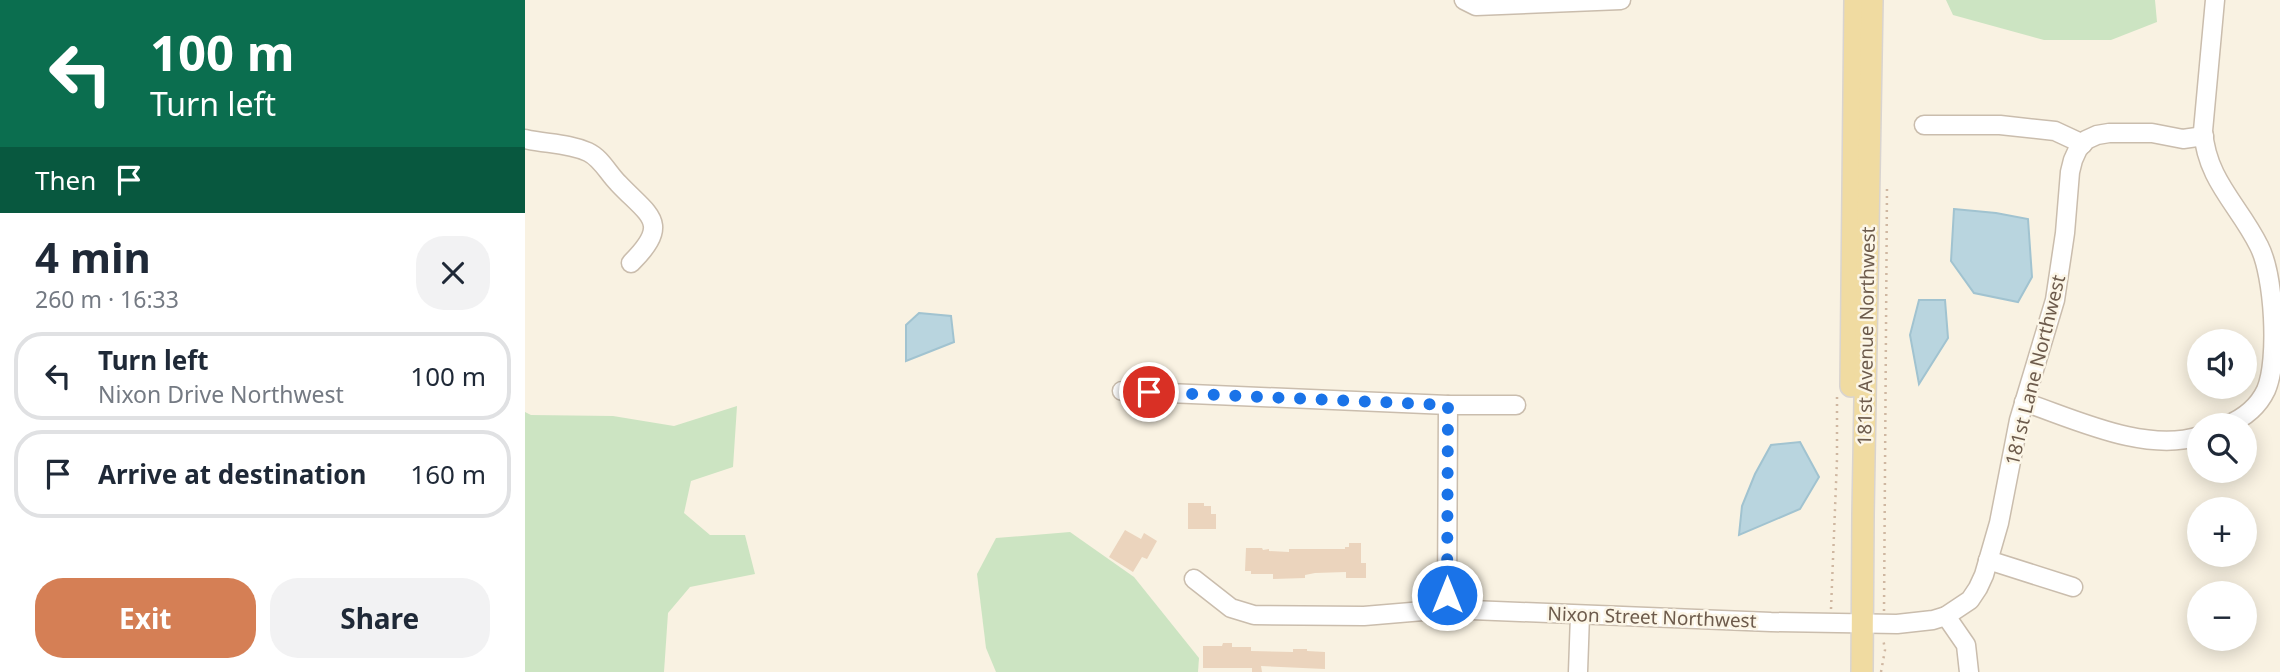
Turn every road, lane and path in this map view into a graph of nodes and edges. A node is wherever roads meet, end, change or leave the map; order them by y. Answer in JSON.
{"nodes":[{"id":1,"x":1464,"y":0,"type":"edge"},
{"id":2,"x":1621,"y":0,"type":"edge"},
{"id":3,"x":1854,"y":0,"type":"edge"},
{"id":4,"x":1873,"y":0,"type":"edge"},
{"id":5,"x":2215,"y":0,"type":"edge"},
{"id":6,"x":1924,"y":125,"type":"dead end"},
{"id":7,"x":2204,"y":136,"type":"junction"},
{"id":8,"x":525,"y":139,"type":"edge"},
{"id":9,"x":2083,"y":144,"type":"junction"},
{"id":10,"x":1887,"y":179,"type":"dead end"},
{"id":11,"x":631,"y":263,"type":"dead end"},
{"id":12,"x":1122,"y":391,"type":"dead end"},
{"id":13,"x":2024,"y":402,"type":"junction"},
{"id":14,"x":1448,"y":405,"type":"junction"},
{"id":15,"x":1516,"y":405,"type":"dead end"},
{"id":16,"x":2248,"y":413,"type":"edge"},
{"id":17,"x":2187,"y":438,"type":"edge"},
{"id":18,"x":1988,"y":561,"type":"junction"},
{"id":19,"x":1194,"y":579,"type":"dead end"},
{"id":20,"x":2073,"y":587,"type":"dead end"},
{"id":21,"x":1447,"y":609,"type":"junction"},
{"id":22,"x":1580,"y":615,"type":"junction"},
{"id":23,"x":1884,"y":615,"type":"dead end"},
{"id":24,"x":1946,"y":616,"type":"junction"},
{"id":25,"x":1863,"y":625,"type":"junction"},
{"id":26,"x":1578,"y":672,"type":"edge"},
{"id":27,"x":1849,"y":672,"type":"edge"},
{"id":28,"x":1862,"y":672,"type":"edge"},
{"id":29,"x":1881,"y":672,"type":"edge"},
{"id":30,"x":1969,"y":672,"type":"edge"}],
"edges":[{"from":1,"to":2,"type":"street"},
{"from":3,"to":25,"type":"main road","name":"181st Avenue Northwest"},
{"from":4,"to":25,"type":"main road","name":"181st Avenue Northwest"},
{"from":5,"to":7,"type":"street"},
{"from":6,"to":9,"type":"street"},
{"from":7,"to":9,"type":"street"},
{"from":7,"to":16,"type":"street"},
{"from":8,"to":11,"type":"street"},
{"from":9,"to":13,"type":"street","name":"181st Lane Northwest"},
{"from":10,"to":23,"type":"path"},
{"from":12,"to":14,"type":"street"},
{"from":13,"to":17,"type":"street"},
{"from":13,"to":18,"type":"street","name":"181st Lane Northwest"},
{"from":14,"to":15,"type":"street"},
{"from":14,"to":21,"type":"street"},
{"from":18,"to":20,"type":"street"},
{"from":18,"to":24,"type":"street","name":"181st Lane Northwest"},
{"from":19,"to":21,"type":"street","name":"Nixon Street Northwest"},
{"from":21,"to":22,"type":"street","name":"Nixon Street Northwest"},
{"from":22,"to":25,"type":"street","name":"Nixon Street Northwest"},
{"from":22,"to":26,"type":"street"},
{"from":24,"to":25,"type":"street","name":"181st Lane Northwest"},
{"from":24,"to":30,"type":"street"},
{"from":25,"to":27,"type":"main road","name":"181st Avenue Northwest"},
{"from":25,"to":28,"type":"main road","name":"181st Avenue Northwest"},
{"from":25,"to":29,"type":"path"}]}
